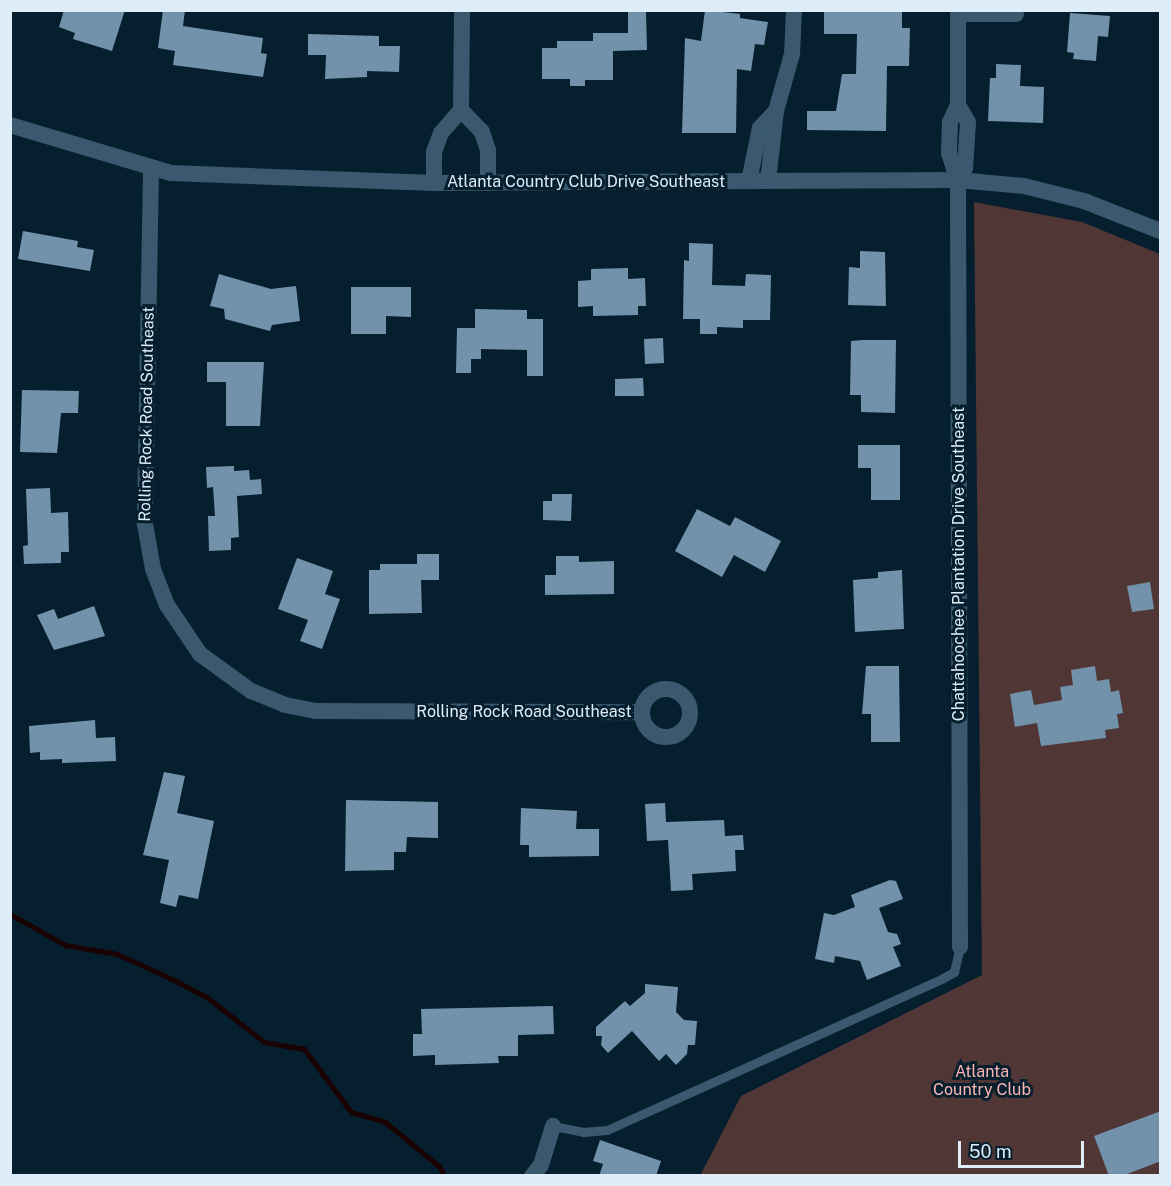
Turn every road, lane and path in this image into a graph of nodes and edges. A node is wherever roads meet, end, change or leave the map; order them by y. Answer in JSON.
{"nodes":[{"id":1,"x":462,"y":10,"type":"edge"},
{"id":2,"x":794,"y":10,"type":"edge"},
{"id":3,"x":958,"y":12,"type":"edge"},
{"id":4,"x":1016,"y":14,"type":"dead end"},
{"id":5,"x":460,"y":110,"type":"junction"},
{"id":6,"x":776,"y":111,"type":"junction"},
{"id":7,"x":10,"y":125,"type":"edge"},
{"id":8,"x":151,"y":170,"type":"junction"},
{"id":9,"x":958,"y":180,"type":"junction"},
{"id":10,"x":749,"y":182,"type":"junction"},
{"id":11,"x":768,"y":182,"type":"junction"},
{"id":12,"x":434,"y":183,"type":"junction"},
{"id":13,"x":488,"y":183,"type":"junction"},
{"id":14,"x":1161,"y":231,"type":"edge"},
{"id":15,"x":642,"y":712,"type":"dead end"},
{"id":16,"x":960,"y":947,"type":"joint"},
{"id":17,"x":553,"y":1126,"type":"joint"},
{"id":18,"x":532,"y":1176,"type":"edge"}],
"edges":[{"from":1,"to":5,"type":"street"},
{"from":2,"to":6,"type":"street"},
{"from":3,"to":4,"type":"street","name":"Chattahoochee Plantation Drive Southeast"},
{"from":3,"to":9,"type":"street","name":"Chattahoochee Plantation Drive Southeast"},
{"from":5,"to":12,"type":"street"},
{"from":5,"to":13,"type":"street"},
{"from":6,"to":10,"type":"street"},
{"from":6,"to":11,"type":"street"},
{"from":7,"to":8,"type":"street","name":"Atlanta Country Club Drive Southeast"},
{"from":8,"to":12,"type":"street","name":"Atlanta Country Club Drive Southeast"},
{"from":8,"to":15,"type":"street","name":"Rolling Rock Road Southeast"},
{"from":9,"to":11,"type":"street","name":"Atlanta Country Club Drive Southeast"},
{"from":9,"to":14,"type":"street","name":"Atlanta Country Club Drive Southeast"},
{"from":9,"to":16,"type":"street","name":"Chattahoochee Plantation Drive Southeast"},
{"from":10,"to":11,"type":"street","name":"Atlanta Country Club Drive Southeast"},
{"from":10,"to":13,"type":"street","name":"Atlanta Country Club Drive Southeast"},
{"from":12,"to":13,"type":"street","name":"Atlanta Country Club Drive Southeast"},
{"from":16,"to":17,"type":"lane"},
{"from":17,"to":18,"type":"street"}]}
